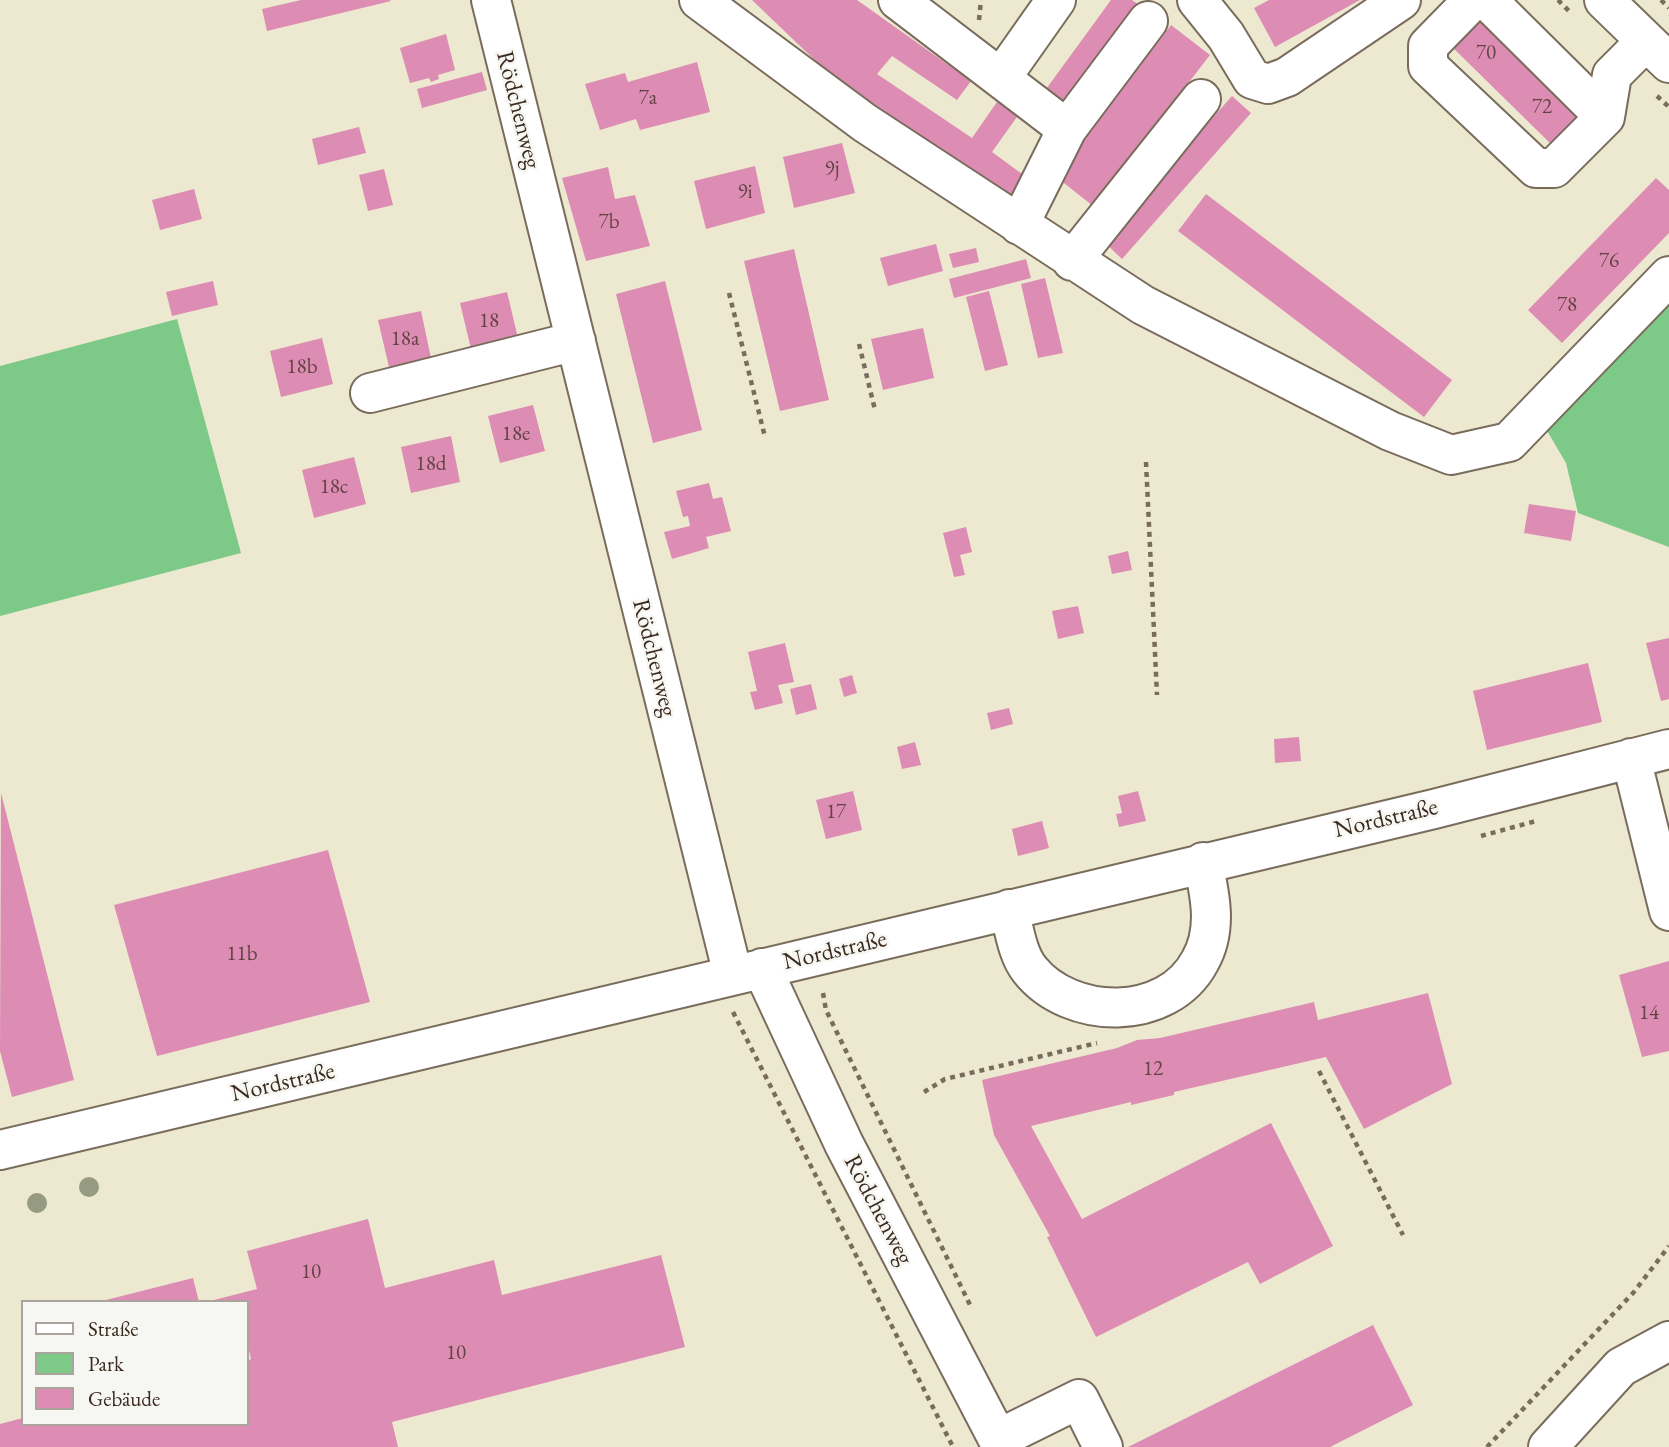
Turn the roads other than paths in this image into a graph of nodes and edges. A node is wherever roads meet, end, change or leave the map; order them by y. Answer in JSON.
{"nodes":[{"id":1,"x":491,"y":0,"type":"edge"},
{"id":2,"x":699,"y":0,"type":"edge"},
{"id":3,"x":898,"y":0,"type":"edge"},
{"id":4,"x":1056,"y":0,"type":"edge"},
{"id":5,"x":1197,"y":0,"type":"edge"},
{"id":6,"x":1401,"y":0,"type":"edge"},
{"id":7,"x":1473,"y":0,"type":"edge"},
{"id":8,"x":1488,"y":0,"type":"edge"},
{"id":9,"x":1604,"y":0,"type":"edge"},
{"id":10,"x":1148,"y":21,"type":"dead end"},
{"id":11,"x":1658,"y":52,"type":"edge"},
{"id":12,"x":1000,"y":78,"type":"junction"},
{"id":13,"x":1201,"y":99,"type":"dead end"},
{"id":14,"x":1605,"y":117,"type":"junction"},
{"id":15,"x":1067,"y":129,"type":"junction"},
{"id":16,"x":1019,"y":225,"type":"junction"},
{"id":17,"x":1072,"y":261,"type":"junction"},
{"id":18,"x":1669,"y":276,"type":"edge"},
{"id":19,"x":576,"y":341,"type":"junction"},
{"id":20,"x":370,"y":393,"type":"dead end"},
{"id":21,"x":1669,"y":749,"type":"edge"},
{"id":22,"x":1631,"y":758,"type":"junction"},
{"id":23,"x":1203,"y":862,"type":"junction"},
{"id":24,"x":1009,"y":909,"type":"junction"},
{"id":25,"x":1669,"y":911,"type":"edge"},
{"id":26,"x":747,"y":972,"type":"junction"},
{"id":27,"x":0,"y":1150,"type":"edge"},
{"id":28,"x":1669,"y":1341,"type":"edge"},
{"id":29,"x":1000,"y":1443,"type":"edge"},
{"id":30,"x":1103,"y":1447,"type":"edge"},
{"id":31,"x":1548,"y":1447,"type":"edge"}],
"edges":[{"from":1,"to":19,"type":"street","name":"Rödchenweg"},
{"from":2,"to":16,"type":"street"},
{"from":3,"to":12,"type":"street"},
{"from":4,"to":12,"type":"street"},
{"from":5,"to":6,"type":"street"},
{"from":7,"to":14,"type":"street"},
{"from":8,"to":14,"type":"street"},
{"from":9,"to":11,"type":"street"},
{"from":10,"to":15,"type":"street"},
{"from":11,"to":14,"type":"street"},
{"from":12,"to":15,"type":"street"},
{"from":13,"to":17,"type":"street"},
{"from":15,"to":16,"type":"street"},
{"from":16,"to":17,"type":"street"},
{"from":17,"to":18,"type":"street"},
{"from":19,"to":20,"type":"street"},
{"from":19,"to":26,"type":"street","name":"Rödchenweg"},
{"from":21,"to":22,"type":"street","name":"Nordstraße"},
{"from":22,"to":23,"type":"street","name":"Nordstraße"},
{"from":22,"to":25,"type":"street"},
{"from":23,"to":24,"type":"street","name":"Nordstraße"},
{"from":23,"to":24,"type":"street"},
{"from":24,"to":26,"type":"street","name":"Nordstraße"},
{"from":26,"to":27,"type":"street","name":"Nordstraße"},
{"from":26,"to":29,"type":"street","name":"Rödchenweg"},
{"from":28,"to":31,"type":"street"},
{"from":29,"to":30,"type":"street"}]}
